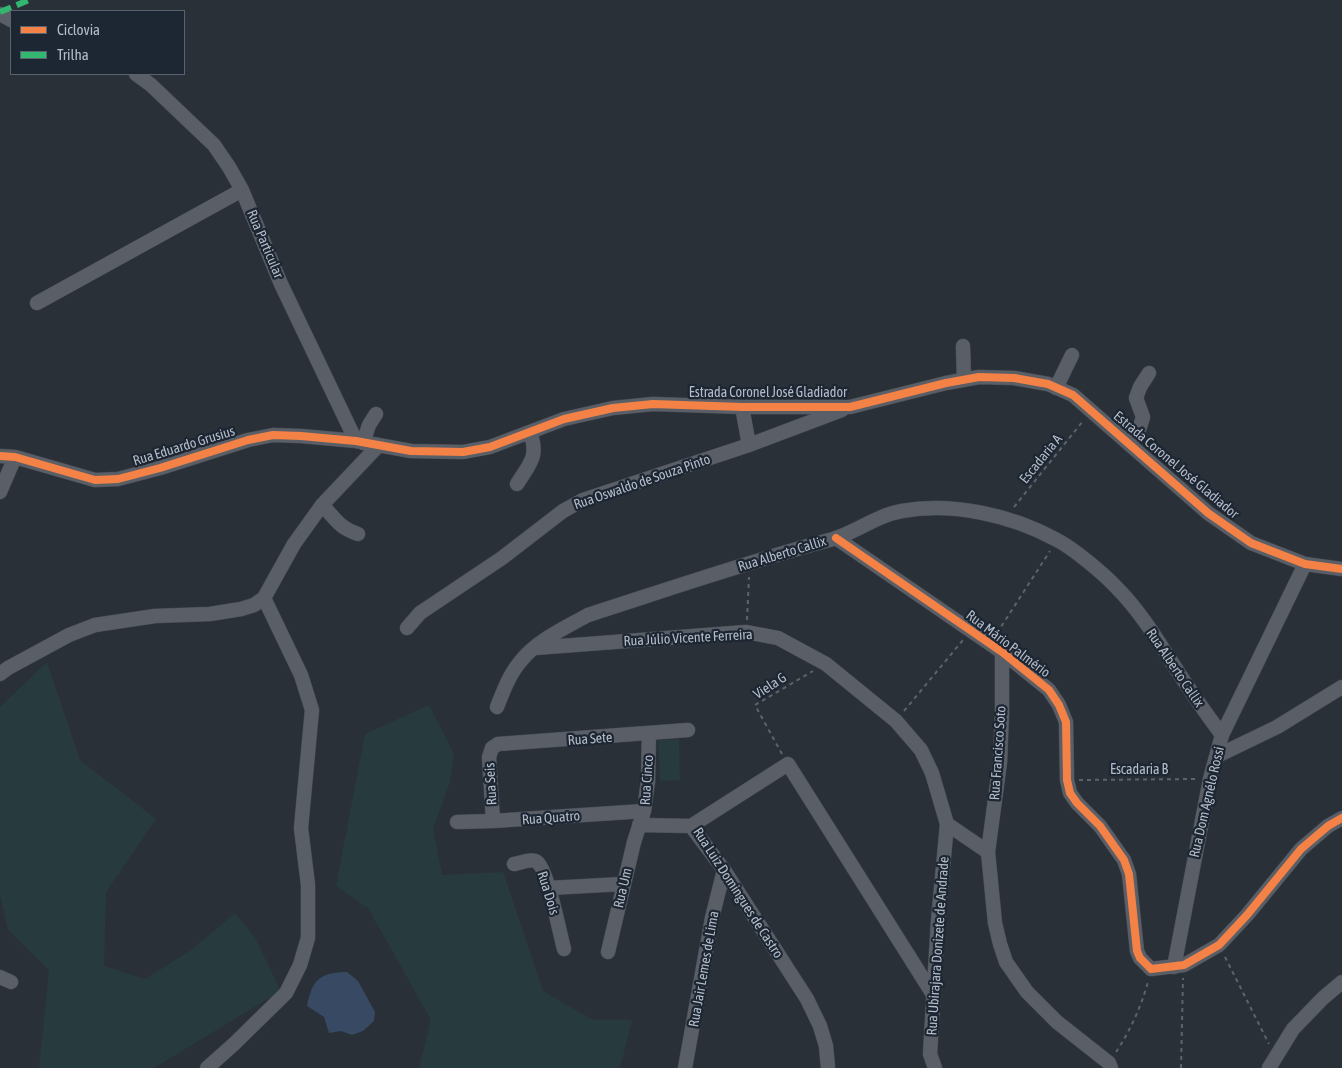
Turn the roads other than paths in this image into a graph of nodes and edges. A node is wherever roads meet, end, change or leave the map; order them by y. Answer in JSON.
{"nodes":[{"id":1,"x":137,"y":75,"type":"edge"},
{"id":2,"x":242,"y":190,"type":"junction"},
{"id":3,"x":37,"y":303,"type":"dead end"},
{"id":4,"x":963,"y":346,"type":"dead end"},
{"id":5,"x":1072,"y":355,"type":"dead end"},
{"id":6,"x":1149,"y":373,"type":"dead end"},
{"id":7,"x":964,"y":380,"type":"junction"},
{"id":8,"x":1056,"y":388,"type":"junction"},
{"id":9,"x":742,"y":407,"type":"junction"},
{"id":10,"x":850,"y":407,"type":"junction"},
{"id":11,"x":376,"y":414,"type":"dead end"},
{"id":12,"x":530,"y":432,"type":"junction"},
{"id":13,"x":359,"y":442,"type":"junction"},
{"id":14,"x":749,"y":445,"type":"junction"},
{"id":15,"x":1130,"y":445,"type":"junction"},
{"id":16,"x":378,"y":446,"type":"junction"},
{"id":17,"x":0,"y":456,"type":"edge"},
{"id":18,"x":15,"y":457,"type":"junction"},
{"id":19,"x":517,"y":484,"type":"dead end"},
{"id":20,"x":0,"y":492,"type":"edge"},
{"id":21,"x":322,"y":505,"type":"junction"},
{"id":22,"x":358,"y":534,"type":"dead end"},
{"id":23,"x":836,"y":538,"type":"junction"},
{"id":24,"x":1305,"y":564,"type":"junction"},
{"id":25,"x":1342,"y":569,"type":"edge"},
{"id":26,"x":264,"y":598,"type":"junction"},
{"id":27,"x":407,"y":628,"type":"dead end"},
{"id":28,"x":534,"y":648,"type":"junction"},
{"id":29,"x":1002,"y":652,"type":"junction"},
{"id":30,"x":0,"y":674,"type":"edge"},
{"id":31,"x":1342,"y":687,"type":"edge"},
{"id":32,"x":497,"y":707,"type":"dead end"},
{"id":33,"x":688,"y":730,"type":"dead end"},
{"id":34,"x":649,"y":734,"type":"junction"},
{"id":35,"x":1222,"y":735,"type":"junction"},
{"id":36,"x":492,"y":748,"type":"joint"},
{"id":37,"x":1217,"y":756,"type":"junction"},
{"id":38,"x":644,"y":811,"type":"junction"},
{"id":39,"x":1342,"y":818,"type":"edge"},
{"id":40,"x":493,"y":821,"type":"junction"},
{"id":41,"x":456,"y":822,"type":"dead end"},
{"id":42,"x":947,"y":824,"type":"junction"},
{"id":43,"x":639,"y":825,"type":"junction"},
{"id":44,"x":691,"y":826,"type":"junction"},
{"id":45,"x":988,"y":852,"type":"junction"},
{"id":46,"x":514,"y":864,"type":"dead end"},
{"id":47,"x":724,"y":870,"type":"junction"},
{"id":48,"x":623,"y":884,"type":"junction"},
{"id":49,"x":549,"y":888,"type":"junction"},
{"id":50,"x":564,"y":949,"type":"dead end"},
{"id":51,"x":608,"y":952,"type":"dead end"},
{"id":52,"x":1179,"y":966,"type":"junction"},
{"id":53,"x":1342,"y":982,"type":"edge"},
{"id":54,"x":934,"y":996,"type":"junction"},
{"id":55,"x":1272,"y":1063,"type":"edge"},
{"id":56,"x":1110,"y":1065,"type":"edge"},
{"id":57,"x":207,"y":1068,"type":"edge"},
{"id":58,"x":685,"y":1068,"type":"edge"},
{"id":59,"x":828,"y":1068,"type":"edge"},
{"id":60,"x":936,"y":1068,"type":"edge"}],
"edges":[{"from":1,"to":2,"type":"street","name":"Rua Particular"},
{"from":2,"to":3,"type":"street"},
{"from":2,"to":13,"type":"street","name":"Rua Particular"},
{"from":4,"to":7,"type":"street"},
{"from":5,"to":8,"type":"street"},
{"from":6,"to":15,"type":"street"},
{"from":7,"to":8,"type":"street","name":"Estrada Coronel José Gladiador"},
{"from":7,"to":10,"type":"street","name":"Estrada Coronel José Gladiador"},
{"from":8,"to":15,"type":"street","name":"Estrada Coronel José Gladiador"},
{"from":9,"to":10,"type":"street","name":"Estrada Coronel José Gladiador"},
{"from":9,"to":12,"type":"street","name":"Estrada Coronel José Gladiador"},
{"from":9,"to":14,"type":"street"},
{"from":10,"to":14,"type":"street","name":"Rua Oswaldo de Souza Pinto"},
{"from":11,"to":13,"type":"street"},
{"from":12,"to":16,"type":"street","name":"Estrada Coronel José Gladiador"},
{"from":12,"to":19,"type":"street"},
{"from":13,"to":16,"type":"street","name":"Rua Eduardo Grusius"},
{"from":13,"to":18,"type":"street","name":"Rua Eduardo Grusius"},
{"from":14,"to":27,"type":"street","name":"Rua Oswaldo de Souza Pinto"},
{"from":15,"to":24,"type":"street","name":"Estrada Coronel José Gladiador"},
{"from":16,"to":21,"type":"street"},
{"from":17,"to":18,"type":"street","name":"Rua Eduardo Grusius"},
{"from":18,"to":20,"type":"street"},
{"from":21,"to":22,"type":"street"},
{"from":21,"to":26,"type":"street"},
{"from":23,"to":28,"type":"street","name":"Rua Alberto Callix"},
{"from":23,"to":29,"type":"street","name":"Rua Mário Palmério"},
{"from":23,"to":35,"type":"street","name":"Rua Alberto Callix"},
{"from":24,"to":25,"type":"street","name":"Estrada Coronel José Gladiador"},
{"from":24,"to":35,"type":"street","name":"Rua Dom Agnélo Rossi"},
{"from":26,"to":30,"type":"street"},
{"from":26,"to":57,"type":"street"},
{"from":28,"to":32,"type":"street","name":"Rua Alberto Callix"},
{"from":28,"to":42,"type":"street","name":"Rua Júlio Vicente Ferreira"},
{"from":29,"to":45,"type":"street","name":"Rua Francisco Soto"},
{"from":29,"to":52,"type":"street","name":"Rua Mário Palmério"},
{"from":31,"to":37,"type":"street"},
{"from":33,"to":34,"type":"street","name":"Rua Sete"},
{"from":34,"to":36,"type":"street","name":"Rua Sete"},
{"from":34,"to":38,"type":"street","name":"Rua Cinco"},
{"from":35,"to":37,"type":"street","name":"Rua Dom Agnélo Rossi"},
{"from":36,"to":40,"type":"street","name":"Rua Seis"},
{"from":37,"to":52,"type":"street","name":"Rua Dom Agnélo Rossi"},
{"from":38,"to":40,"type":"street","name":"Rua Quatro"},
{"from":38,"to":43,"type":"street","name":"Rua Cinco"},
{"from":39,"to":52,"type":"street"},
{"from":40,"to":41,"type":"street","name":"Rua Quatro"},
{"from":42,"to":45,"type":"street"},
{"from":42,"to":54,"type":"street","name":"Rua Ubirajara Donizete de Andrade"},
{"from":43,"to":44,"type":"street"},
{"from":43,"to":48,"type":"street","name":"Rua Um"},
{"from":44,"to":47,"type":"street","name":"Rua Luiz Domingues de Castro"},
{"from":44,"to":54,"type":"street","name":"Rua Luiz Domingues de Castro"},
{"from":45,"to":56,"type":"street"},
{"from":46,"to":49,"type":"street","name":"Rua Dois"},
{"from":47,"to":58,"type":"street","name":"Rua Jair Lemes de Lima"},
{"from":47,"to":59,"type":"street","name":"Rua Luiz Domingues de Castro"},
{"from":48,"to":49,"type":"street"},
{"from":48,"to":51,"type":"street","name":"Rua Um"},
{"from":49,"to":50,"type":"street","name":"Rua Dois"},
{"from":53,"to":55,"type":"street"},
{"from":54,"to":60,"type":"street","name":"Rua Ubirajara Donizete de Andrade"}]}
